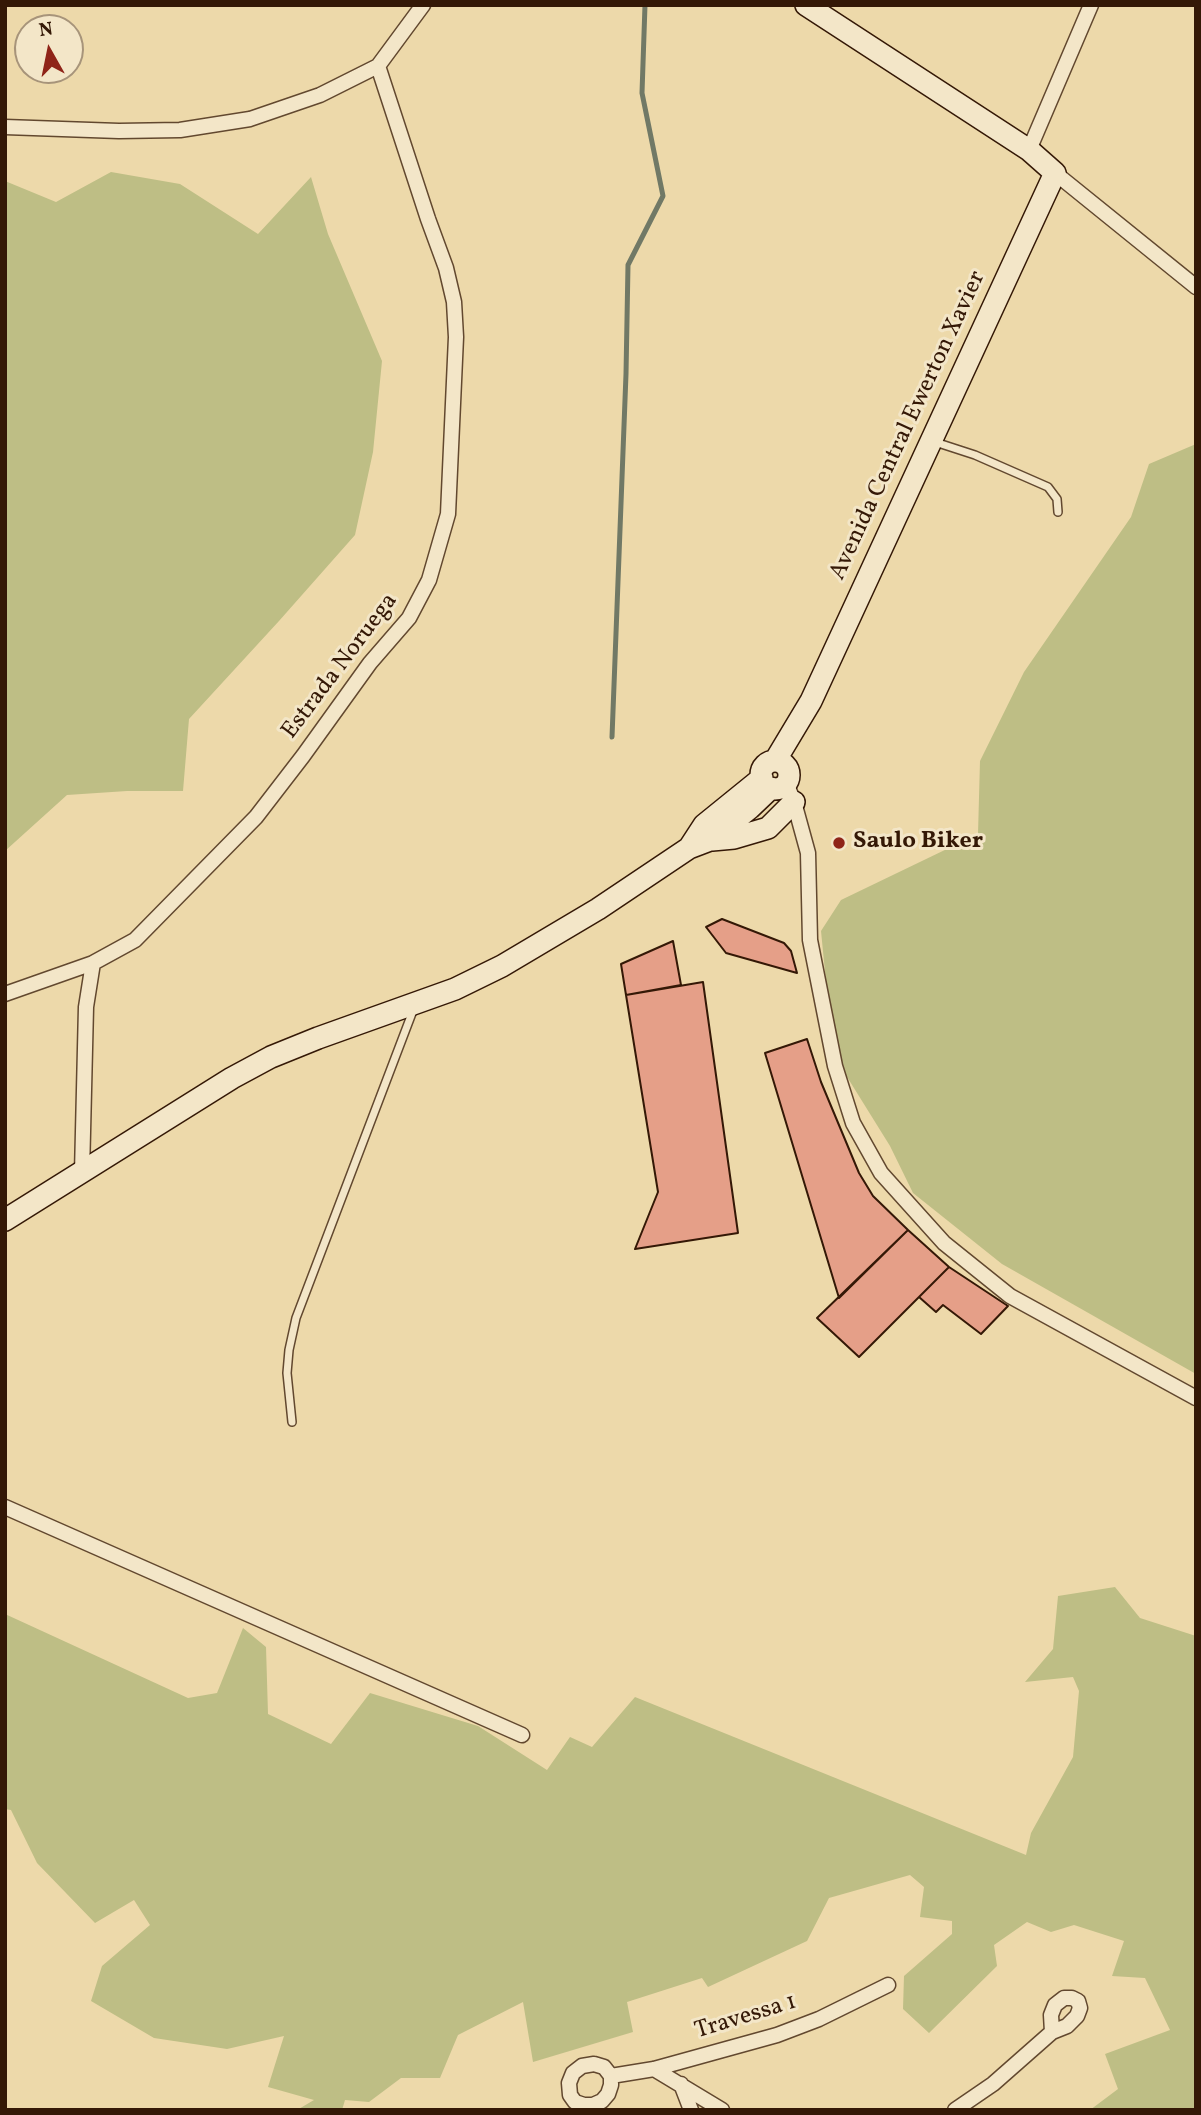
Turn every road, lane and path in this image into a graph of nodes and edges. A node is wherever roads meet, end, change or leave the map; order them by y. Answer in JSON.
{"nodes":[{"id":1,"x":423,"y":5,"type":"edge"},
{"id":2,"x":806,"y":5,"type":"edge"},
{"id":3,"x":1091,"y":5,"type":"edge"},
{"id":4,"x":378,"y":66,"type":"junction"},
{"id":5,"x":5,"y":128,"type":"edge"},
{"id":6,"x":1029,"y":150,"type":"junction"},
{"id":7,"x":1055,"y":173,"type":"junction"},
{"id":8,"x":1196,"y":287,"type":"edge"},
{"id":9,"x":931,"y":441,"type":"junction"},
{"id":10,"x":1058,"y":512,"type":"dead end"},
{"id":11,"x":779,"y":781,"type":"junction"},
{"id":12,"x":689,"y":848,"type":"junction"},
{"id":13,"x":93,"y":963,"type":"junction"},
{"id":14,"x":5,"y":993,"type":"edge"},
{"id":15,"x":415,"y":1004,"type":"junction"},
{"id":16,"x":82,"y":1173,"type":"junction"},
{"id":17,"x":5,"y":1220,"type":"edge"},
{"id":18,"x":1196,"y":1398,"type":"edge"},
{"id":19,"x":292,"y":1422,"type":"dead end"},
{"id":20,"x":5,"y":1507,"type":"edge"},
{"id":21,"x":522,"y":1735,"type":"dead end"},
{"id":22,"x":888,"y":1986,"type":"dead end"},
{"id":23,"x":1052,"y":2032,"type":"dead end"},
{"id":24,"x":654,"y":2069,"type":"junction"},
{"id":25,"x":611,"y":2076,"type":"dead end"},
{"id":26,"x":681,"y":2084,"type":"junction"},
{"id":27,"x":691,"y":2110,"type":"edge"},
{"id":28,"x":722,"y":2110,"type":"edge"},
{"id":29,"x":955,"y":2110,"type":"edge"}],
"edges":[{"from":1,"to":4,"type":"street"},
{"from":2,"to":6,"type":"main road"},
{"from":3,"to":6,"type":"street"},
{"from":4,"to":5,"type":"street"},
{"from":4,"to":13,"type":"street","name":"Estrada Noruega"},
{"from":6,"to":7,"type":"main road"},
{"from":7,"to":8,"type":"street"},
{"from":7,"to":9,"type":"main road","name":"Avenida Central Ewerton Xavier"},
{"from":9,"to":10,"type":"lane"},
{"from":9,"to":11,"type":"main road","name":"Avenida Central Ewerton Xavier"},
{"from":11,"to":12,"type":"main road"},
{"from":11,"to":12,"type":"main road"},
{"from":11,"to":18,"type":"street"},
{"from":12,"to":15,"type":"main road"},
{"from":13,"to":14,"type":"street","name":"Estrada Noruega"},
{"from":13,"to":16,"type":"street"},
{"from":15,"to":16,"type":"main road"},
{"from":15,"to":19,"type":"lane"},
{"from":16,"to":17,"type":"main road"},
{"from":20,"to":21,"type":"street"},
{"from":22,"to":24,"type":"street","name":"Travessa 1"},
{"from":23,"to":29,"type":"street"},
{"from":24,"to":25,"type":"street","name":"Travessa 1"},
{"from":24,"to":26,"type":"street"},
{"from":26,"to":27,"type":"street"},
{"from":26,"to":28,"type":"street"}]}
